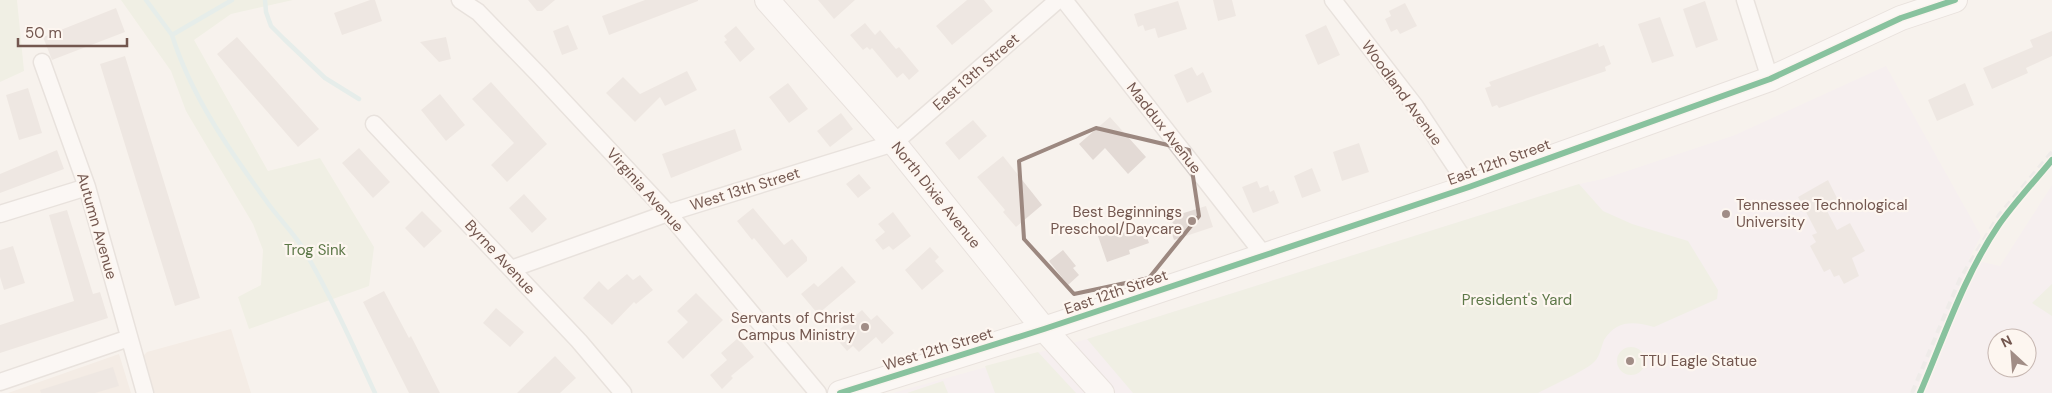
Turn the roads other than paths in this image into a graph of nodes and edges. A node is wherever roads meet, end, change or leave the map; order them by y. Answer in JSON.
{"nodes":[{"id":1,"x":460,"y":0,"type":"edge"},
{"id":2,"x":767,"y":0,"type":"edge"},
{"id":3,"x":1058,"y":0,"type":"edge"},
{"id":4,"x":1064,"y":0,"type":"edge"},
{"id":5,"x":1333,"y":0,"type":"edge"},
{"id":6,"x":1745,"y":0,"type":"edge"},
{"id":7,"x":1955,"y":0,"type":"edge"},
{"id":8,"x":42,"y":62,"type":"dead end"},
{"id":9,"x":1770,"y":79,"type":"junction"},
{"id":10,"x":374,"y":124,"type":"dead end"},
{"id":11,"x":894,"y":143,"type":"junction"},
{"id":12,"x":87,"y":187,"type":"junction"},
{"id":13,"x":1469,"y":187,"type":"junction"},
{"id":14,"x":668,"y":213,"type":"junction"},
{"id":15,"x":0,"y":214,"type":"edge"},
{"id":16,"x":1264,"y":255,"type":"junction"},
{"id":17,"x":511,"y":269,"type":"junction"},
{"id":18,"x":1044,"y":329,"type":"junction"},
{"id":19,"x":129,"y":338,"type":"junction"},
{"id":20,"x":0,"y":382,"type":"edge"},
{"id":21,"x":145,"y":393,"type":"edge"},
{"id":22,"x":623,"y":393,"type":"edge"},
{"id":23,"x":818,"y":393,"type":"edge"},
{"id":24,"x":840,"y":393,"type":"edge"},
{"id":25,"x":1102,"y":393,"type":"edge"}],
"edges":[{"from":1,"to":14,"type":"street","name":"Virginia Avenue"},
{"from":2,"to":11,"type":"street","name":"North Dixie Avenue"},
{"from":3,"to":11,"type":"street","name":"East 13th Street"},
{"from":4,"to":16,"type":"street","name":"Maddux Avenue"},
{"from":5,"to":13,"type":"street","name":"Woodland Avenue"},
{"from":6,"to":9,"type":"street"},
{"from":7,"to":9,"type":"street","name":"East 12th Street"},
{"from":8,"to":12,"type":"street","name":"Autumn Avenue"},
{"from":9,"to":13,"type":"street","name":"East 12th Street"},
{"from":10,"to":17,"type":"street","name":"Byrne Avenue"},
{"from":11,"to":14,"type":"street","name":"West 13th Street"},
{"from":11,"to":18,"type":"street","name":"North Dixie Avenue"},
{"from":12,"to":15,"type":"street"},
{"from":12,"to":19,"type":"street","name":"Autumn Avenue"},
{"from":13,"to":16,"type":"street","name":"East 12th Street"},
{"from":14,"to":17,"type":"street","name":"West 13th Street"},
{"from":14,"to":23,"type":"street","name":"Virginia Avenue"},
{"from":16,"to":18,"type":"street","name":"East 12th Street"},
{"from":17,"to":22,"type":"street","name":"Byrne Avenue"},
{"from":18,"to":24,"type":"street","name":"West 12th Street"},
{"from":18,"to":25,"type":"street","name":"North Dixie Avenue"},
{"from":19,"to":20,"type":"street"},
{"from":19,"to":21,"type":"street","name":"Autumn Avenue"}]}
